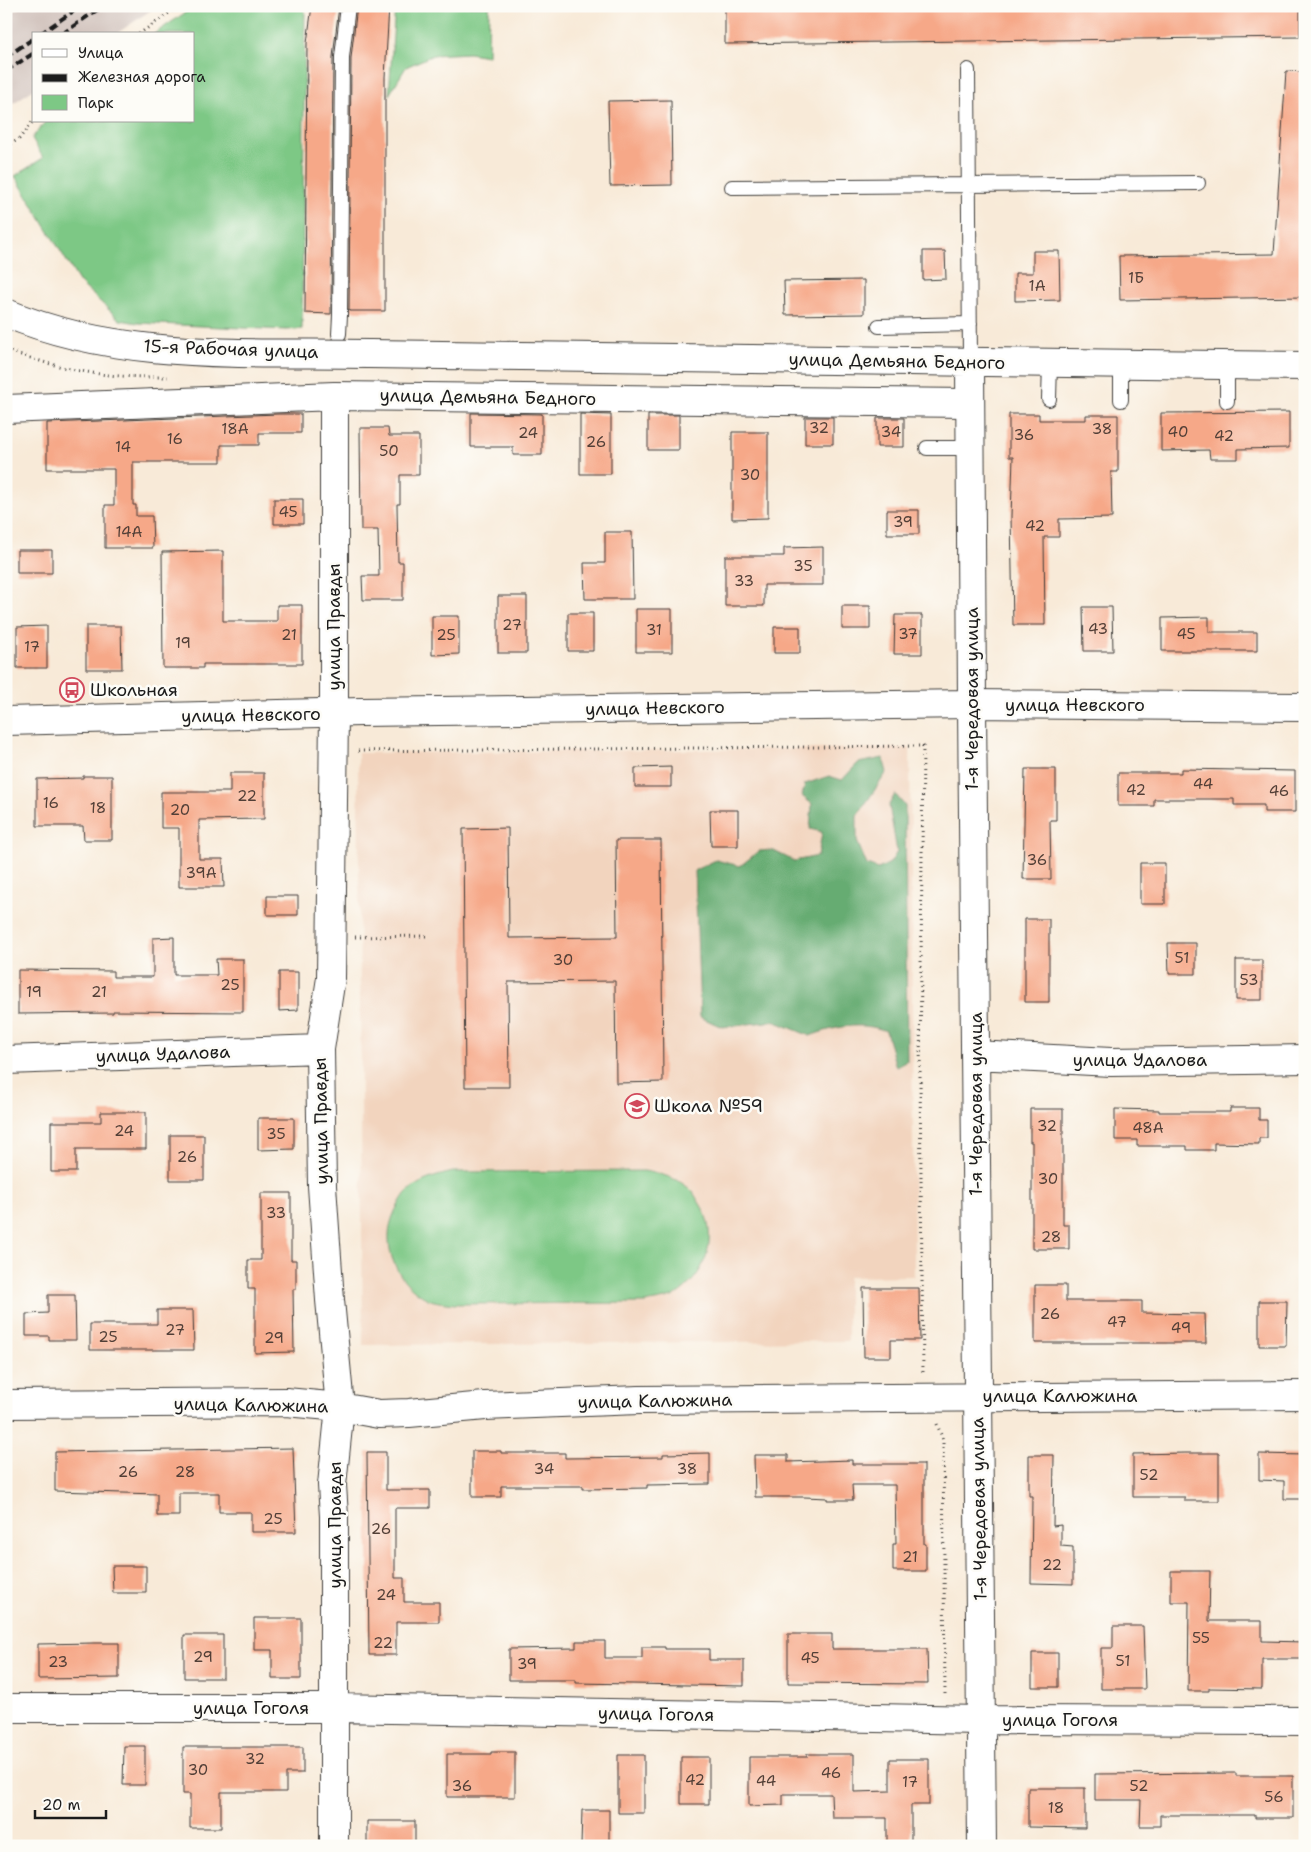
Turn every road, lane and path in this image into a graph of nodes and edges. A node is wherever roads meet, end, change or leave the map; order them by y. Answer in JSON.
{"nodes":[{"id":1,"x":179,"y":6,"type":"edge"},
{"id":2,"x":348,"y":6,"type":"edge"},
{"id":3,"x":142,"y":32,"type":"edge"},
{"id":4,"x":968,"y":70,"type":"dead end"},
{"id":5,"x":32,"y":122,"type":"edge"},
{"id":6,"x":6,"y":147,"type":"edge"},
{"id":7,"x":1198,"y":184,"type":"dead end"},
{"id":8,"x":968,"y":185,"type":"junction"},
{"id":9,"x":732,"y":187,"type":"dead end"},
{"id":10,"x":6,"y":313,"type":"edge"},
{"id":11,"x":970,"y":324,"type":"junction"},
{"id":12,"x":879,"y":326,"type":"dead end"},
{"id":13,"x":339,"y":334,"type":"dead end"},
{"id":14,"x":369,"y":354,"type":"joint"},
{"id":15,"x":970,"y":362,"type":"junction"},
{"id":16,"x":1050,"y":363,"type":"junction"},
{"id":17,"x":1121,"y":364,"type":"junction"},
{"id":18,"x":1227,"y":365,"type":"junction"},
{"id":19,"x":1305,"y":366,"type":"edge"},
{"id":20,"x":335,"y":389,"type":"junction"},
{"id":21,"x":1050,"y":399,"type":"dead end"},
{"id":22,"x":1121,"y":400,"type":"dead end"},
{"id":23,"x":1227,"y":401,"type":"dead end"},
{"id":24,"x":970,"y":402,"type":"junction"},
{"id":25,"x":6,"y":409,"type":"edge"},
{"id":26,"x":927,"y":448,"type":"dead end"},
{"id":27,"x":970,"y":448,"type":"junction"},
{"id":28,"x":972,"y":704,"type":"junction"},
{"id":29,"x":1305,"y":706,"type":"edge"},
{"id":30,"x":334,"y":712,"type":"junction"},
{"id":31,"x":6,"y":721,"type":"edge"},
{"id":32,"x":352,"y":751,"type":"dead end"},
{"id":33,"x":427,"y":936,"type":"dead end"},
{"id":34,"x":352,"y":937,"type":"dead end"},
{"id":35,"x":320,"y":1049,"type":"junction"},
{"id":36,"x":975,"y":1055,"type":"junction"},
{"id":37,"x":1305,"y":1059,"type":"edge"},
{"id":38,"x":6,"y":1060,"type":"edge"},
{"id":39,"x":1305,"y":1395,"type":"edge"},
{"id":40,"x":978,"y":1396,"type":"junction"},
{"id":41,"x":926,"y":1397,"type":"junction"},
{"id":42,"x":6,"y":1404,"type":"edge"},
{"id":43,"x":340,"y":1407,"type":"junction"},
{"id":44,"x":6,"y":1708,"type":"edge"},
{"id":45,"x":335,"y":1708,"type":"junction"},
{"id":46,"x":946,"y":1719,"type":"junction"},
{"id":47,"x":981,"y":1720,"type":"junction"},
{"id":48,"x":1305,"y":1721,"type":"edge"},
{"id":49,"x":334,"y":1846,"type":"edge"},
{"id":50,"x":982,"y":1846,"type":"edge"}],
"edges":[{"from":1,"to":3,"type":"path"},
{"from":2,"to":13,"type":"lane"},
{"from":4,"to":8,"type":"lane"},
{"from":5,"to":6,"type":"path"},
{"from":7,"to":8,"type":"lane"},
{"from":8,"to":9,"type":"lane"},
{"from":8,"to":11,"type":"lane"},
{"from":10,"to":14,"type":"street","name":"15-я Рабочая улица","bridge":true},
{"from":11,"to":12,"type":"lane"},
{"from":11,"to":15,"type":"lane"},
{"from":14,"to":15,"type":"street","name":"улица Демьяна Бедного"},
{"from":15,"to":16,"type":"street","name":"улица Демьяна Бедного"},
{"from":15,"to":24,"type":"street","name":"1-я Чередовая улица"},
{"from":16,"to":17,"type":"street","name":"улица Демьяна Бедного"},
{"from":16,"to":21,"type":"lane"},
{"from":17,"to":18,"type":"street","name":"улица Демьяна Бедного"},
{"from":17,"to":22,"type":"lane"},
{"from":18,"to":19,"type":"street","name":"улица Демьяна Бедного"},
{"from":18,"to":23,"type":"lane"},
{"from":20,"to":24,"type":"street","name":"улица Демьяна Бедного"},
{"from":20,"to":25,"type":"street","name":"улица Демьяна Бедного"},
{"from":20,"to":30,"type":"street","name":"улица Правды"},
{"from":24,"to":27,"type":"street","name":"1-я Чередовая улица"},
{"from":26,"to":27,"type":"lane"},
{"from":27,"to":28,"type":"street","name":"1-я Чередовая улица"},
{"from":28,"to":29,"type":"street","name":"улица Невского"},
{"from":28,"to":30,"type":"street","name":"улица Невского"},
{"from":28,"to":36,"type":"street","name":"1-я Чередовая улица"},
{"from":30,"to":31,"type":"street","name":"улица Невского"},
{"from":30,"to":35,"type":"street","name":"улица Правды"},
{"from":32,"to":41,"type":"path"},
{"from":33,"to":34,"type":"path"},
{"from":35,"to":38,"type":"street","name":"улица Удалова"},
{"from":35,"to":43,"type":"street","name":"улица Правды"},
{"from":36,"to":37,"type":"street","name":"улица Удалова"},
{"from":36,"to":40,"type":"street","name":"1-я Чередовая улица"},
{"from":39,"to":40,"type":"street","name":"улица Калюжина"},
{"from":40,"to":41,"type":"street","name":"улица Калюжина"},
{"from":40,"to":47,"type":"street","name":"1-я Чередовая улица"},
{"from":41,"to":43,"type":"street","name":"улица Калюжина"},
{"from":41,"to":46,"type":"path"},
{"from":42,"to":43,"type":"street","name":"улица Калюжина"},
{"from":43,"to":45,"type":"street","name":"улица Правды"},
{"from":44,"to":45,"type":"street","name":"улица Гоголя"},
{"from":45,"to":46,"type":"street","name":"улица Гоголя"},
{"from":45,"to":49,"type":"street","name":"улица Правды"},
{"from":46,"to":47,"type":"street","name":"улица Гоголя"},
{"from":47,"to":48,"type":"street","name":"улица Гоголя"},
{"from":47,"to":50,"type":"street","name":"1-я Чередовая улица"}]}
